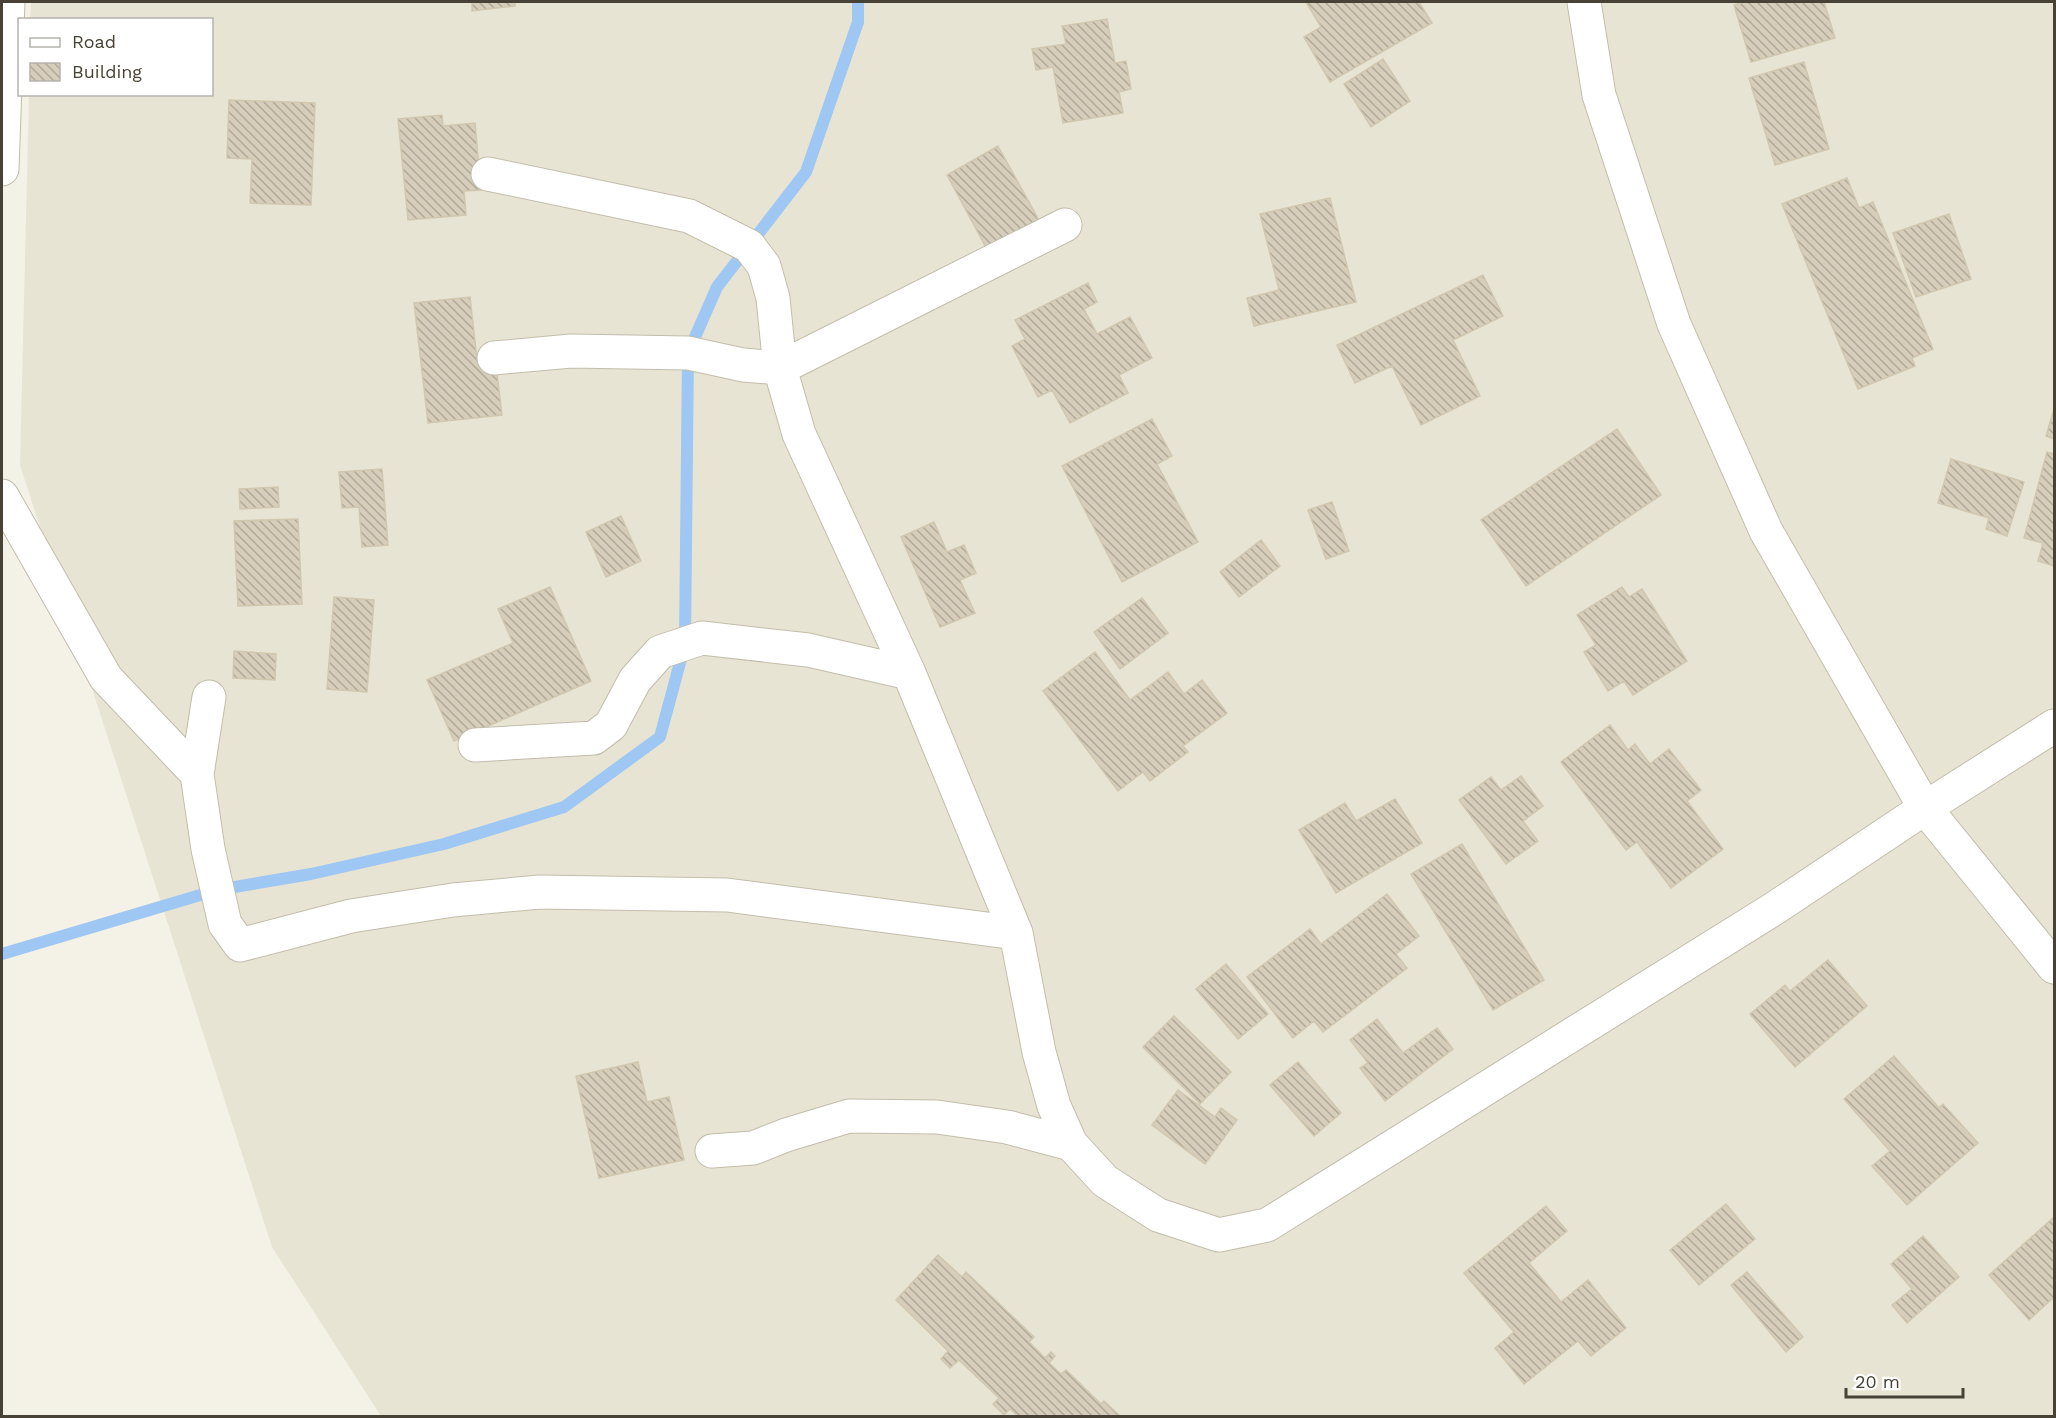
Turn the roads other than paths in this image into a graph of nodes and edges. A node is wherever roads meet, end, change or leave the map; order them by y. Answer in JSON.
{"nodes":[{"id":1,"x":8,"y":2,"type":"edge"},
{"id":2,"x":1584,"y":2,"type":"edge"},
{"id":3,"x":2,"y":170,"type":"edge"},
{"id":4,"x":488,"y":174,"type":"dead end"},
{"id":5,"x":1065,"y":225,"type":"dead end"},
{"id":6,"x":494,"y":358,"type":"dead end"},
{"id":7,"x":780,"y":368,"type":"junction"},
{"id":8,"x":2,"y":496,"type":"edge"},
{"id":9,"x":909,"y":673,"type":"junction"},
{"id":10,"x":208,"y":697,"type":"dead end"},
{"id":11,"x":2055,"y":726,"type":"edge"},
{"id":12,"x":475,"y":745,"type":"dead end"},
{"id":13,"x":197,"y":774,"type":"junction"},
{"id":14,"x":1925,"y":808,"type":"junction"},
{"id":15,"x":1016,"y":933,"type":"junction"},
{"id":16,"x":2055,"y":967,"type":"edge"},
{"id":17,"x":1071,"y":1144,"type":"junction"},
{"id":18,"x":712,"y":1150,"type":"dead end"}],
"edges":[{"from":1,"to":3,"type":"street"},
{"from":2,"to":14,"type":"street"},
{"from":4,"to":7,"type":"street"},
{"from":5,"to":7,"type":"street"},
{"from":6,"to":7,"type":"street"},
{"from":7,"to":9,"type":"street"},
{"from":8,"to":13,"type":"street"},
{"from":9,"to":12,"type":"street"},
{"from":9,"to":15,"type":"street"},
{"from":10,"to":13,"type":"street"},
{"from":11,"to":14,"type":"street"},
{"from":13,"to":15,"type":"street"},
{"from":14,"to":16,"type":"street"},
{"from":14,"to":17,"type":"street"},
{"from":15,"to":17,"type":"street"},
{"from":17,"to":18,"type":"street"}]}
